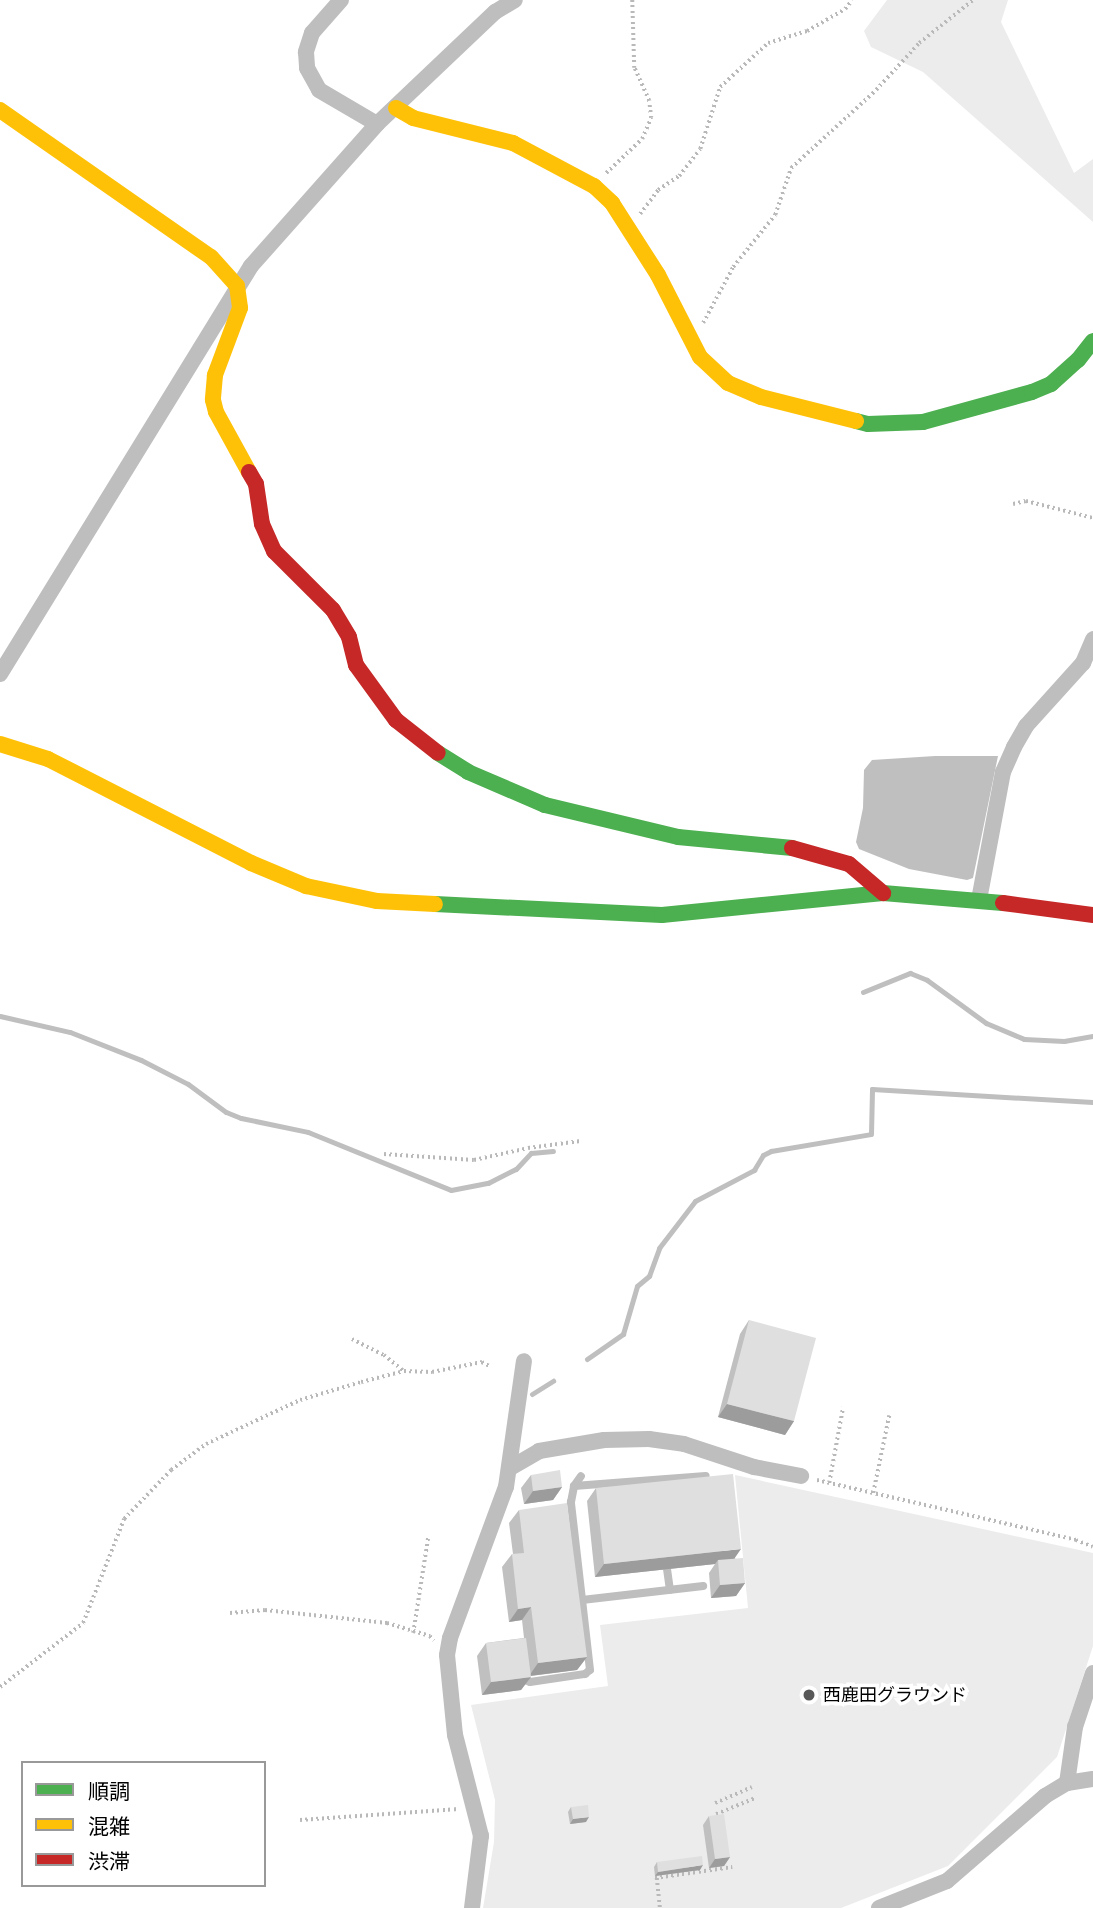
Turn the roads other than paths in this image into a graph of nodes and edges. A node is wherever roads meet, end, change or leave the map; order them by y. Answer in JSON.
{"nodes":[{"id":1,"x":341,"y":0,"type":"edge"},
{"id":2,"x":514,"y":0,"type":"edge"},
{"id":3,"x":396,"y":108,"type":"junction"},
{"id":4,"x":0,"y":110,"type":"edge"},
{"id":5,"x":377,"y":124,"type":"junction"},
{"id":6,"x":237,"y":286,"type":"junction"},
{"id":7,"x":1093,"y":341,"type":"edge"},
{"id":8,"x":1093,"y":639,"type":"edge"},
{"id":9,"x":0,"y":674,"type":"edge"},
{"id":10,"x":0,"y":744,"type":"edge"},
{"id":11,"x":883,"y":893,"type":"junction"},
{"id":12,"x":979,"y":900,"type":"junction"},
{"id":13,"x":1093,"y":915,"type":"edge"},
{"id":14,"x":524,"y":1361,"type":"dead end"},
{"id":15,"x":510,"y":1468,"type":"junction"},
{"id":16,"x":581,"y":1476,"type":"dead end"},
{"id":17,"x":706,"y":1476,"type":"edge"},
{"id":18,"x":801,"y":1476,"type":"road end"},
{"id":19,"x":574,"y":1486,"type":"junction"},
{"id":20,"x":667,"y":1569,"type":"edge"},
{"id":21,"x":703,"y":1586,"type":"dead end"},
{"id":22,"x":670,"y":1590,"type":"junction"},
{"id":23,"x":582,"y":1600,"type":"junction"},
{"id":24,"x":523,"y":1659,"type":"edge"},
{"id":25,"x":1093,"y":1673,"type":"edge"},
{"id":26,"x":1093,"y":1779,"type":"edge"},
{"id":27,"x":1067,"y":1783,"type":"junction"},
{"id":28,"x":472,"y":1908,"type":"edge"},
{"id":29,"x":879,"y":1908,"type":"edge"}],
"edges":[{"from":1,"to":5,"type":"street"},
{"from":2,"to":3,"type":"street"},
{"from":3,"to":5,"type":"street"},
{"from":3,"to":7,"type":"street"},
{"from":4,"to":6,"type":"street"},
{"from":5,"to":6,"type":"street"},
{"from":6,"to":9,"type":"street"},
{"from":6,"to":11,"type":"street"},
{"from":8,"to":12,"type":"street"},
{"from":10,"to":11,"type":"street"},
{"from":11,"to":12,"type":"street"},
{"from":12,"to":13,"type":"street"},
{"from":14,"to":15,"type":"street"},
{"from":15,"to":18,"type":"street"},
{"from":15,"to":28,"type":"street"},
{"from":16,"to":19,"type":"lane"},
{"from":17,"to":19,"type":"lane"},
{"from":19,"to":23,"type":"lane"},
{"from":20,"to":22,"type":"lane"},
{"from":21,"to":22,"type":"lane"},
{"from":22,"to":23,"type":"lane"},
{"from":23,"to":24,"type":"lane"},
{"from":25,"to":27,"type":"street"},
{"from":26,"to":27,"type":"street"},
{"from":27,"to":29,"type":"street"}]}
